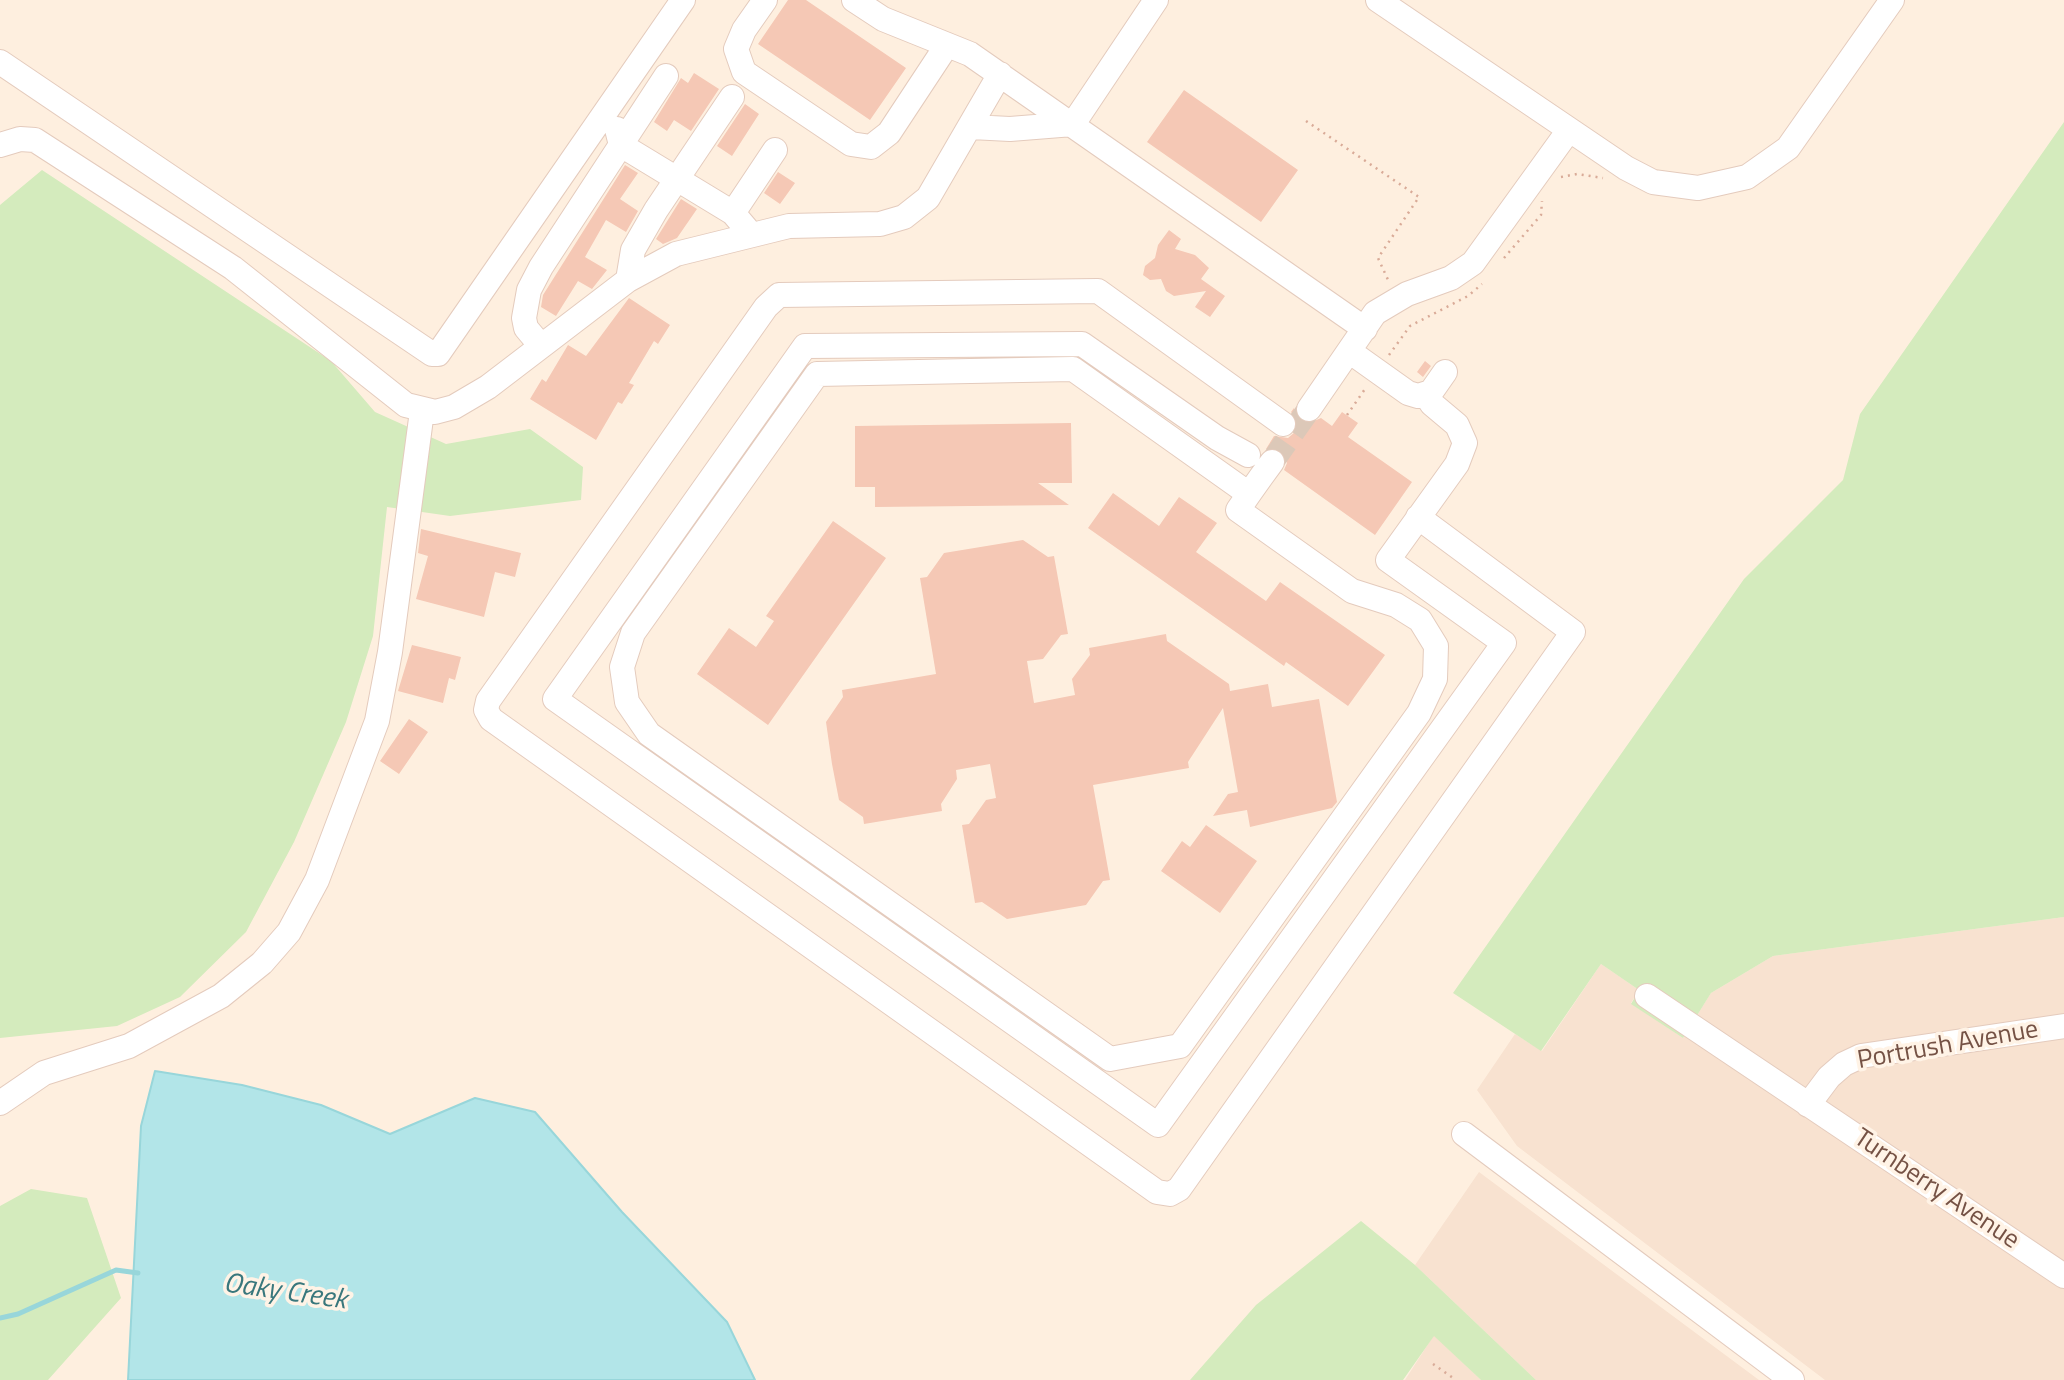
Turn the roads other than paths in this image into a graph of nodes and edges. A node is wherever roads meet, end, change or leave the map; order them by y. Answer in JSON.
{"nodes":[{"id":1,"x":683,"y":0,"type":"edge"},
{"id":2,"x":765,"y":0,"type":"edge"},
{"id":3,"x":855,"y":0,"type":"edge"},
{"id":4,"x":1156,"y":0,"type":"edge"},
{"id":5,"x":1378,"y":0,"type":"edge"},
{"id":6,"x":1892,"y":0,"type":"edge"},
{"id":7,"x":947,"y":45,"type":"junction"},
{"id":8,"x":0,"y":62,"type":"edge"},
{"id":9,"x":1000,"y":74,"type":"junction"},
{"id":10,"x":666,"y":76,"type":"dead end"},
{"id":11,"x":732,"y":97,"type":"dead end"},
{"id":12,"x":611,"y":104,"type":"junction"},
{"id":13,"x":1073,"y":124,"type":"junction"},
{"id":14,"x":971,"y":127,"type":"junction"},
{"id":15,"x":1569,"y":130,"type":"junction"},
{"id":16,"x":0,"y":145,"type":"edge"},
{"id":17,"x":621,"y":145,"type":"junction"},
{"id":18,"x":775,"y":150,"type":"dead end"},
{"id":19,"x":676,"y":180,"type":"junction"},
{"id":20,"x":733,"y":213,"type":"junction"},
{"id":21,"x":750,"y":233,"type":"junction"},
{"id":22,"x":628,"y":280,"type":"junction"},
{"id":23,"x":1364,"y":329,"type":"junction"},
{"id":24,"x":541,"y":346,"type":"junction"},
{"id":25,"x":1349,"y":351,"type":"junction"},
{"id":26,"x":1446,"y":372,"type":"dead end"},
{"id":27,"x":1426,"y":395,"type":"junction"},
{"id":28,"x":1309,"y":410,"type":"tunnel mouth"},
{"id":29,"x":422,"y":411,"type":"junction"},
{"id":30,"x":1283,"y":424,"type":"dead end"},
{"id":31,"x":1248,"y":455,"type":"dead end"},
{"id":32,"x":1272,"y":462,"type":"tunnel mouth"},
{"id":33,"x":1250,"y":494,"type":"junction"},
{"id":34,"x":1418,"y":517,"type":"junction"},
{"id":35,"x":1647,"y":996,"type":"dead end"},
{"id":36,"x":2064,"y":1026,"type":"edge"},
{"id":37,"x":0,"y":1103,"type":"edge"},
{"id":38,"x":1808,"y":1105,"type":"junction"},
{"id":39,"x":1464,"y":1134,"type":"dead end"},
{"id":40,"x":2064,"y":1276,"type":"edge"},
{"id":41,"x":1792,"y":1380,"type":"edge"}],
"edges":[{"from":1,"to":12,"type":"street"},
{"from":2,"to":7,"type":"street"},
{"from":3,"to":7,"type":"street"},
{"from":4,"to":13,"type":"street"},
{"from":5,"to":15,"type":"street"},
{"from":6,"to":15,"type":"street"},
{"from":7,"to":9,"type":"street"},
{"from":8,"to":12,"type":"street"},
{"from":9,"to":13,"type":"street"},
{"from":9,"to":14,"type":"street"},
{"from":10,"to":17,"type":"street"},
{"from":11,"to":19,"type":"street"},
{"from":12,"to":17,"type":"street"},
{"from":13,"to":14,"type":"street"},
{"from":13,"to":23,"type":"street"},
{"from":14,"to":21,"type":"street"},
{"from":15,"to":23,"type":"street"},
{"from":16,"to":29,"type":"street"},
{"from":17,"to":19,"type":"street"},
{"from":17,"to":24,"type":"street"},
{"from":18,"to":20,"type":"street"},
{"from":19,"to":20,"type":"street"},
{"from":19,"to":22,"type":"street"},
{"from":20,"to":21,"type":"street"},
{"from":21,"to":22,"type":"street"},
{"from":22,"to":24,"type":"street"},
{"from":23,"to":25,"type":"street"},
{"from":24,"to":29,"type":"street"},
{"from":25,"to":27,"type":"street"},
{"from":25,"to":28,"type":"street"},
{"from":26,"to":27,"type":"street"},
{"from":27,"to":34,"type":"street"},
{"from":29,"to":37,"type":"street"},
{"from":30,"to":34,"type":"street"},
{"from":31,"to":34,"type":"street"},
{"from":32,"to":33,"type":"street"},
{"from":33,"to":33,"type":"street"},
{"from":35,"to":38,"type":"street","name":"Turnberry Avenue"},
{"from":36,"to":38,"type":"street","name":"Portrush Avenue"},
{"from":38,"to":40,"type":"street","name":"Turnberry Avenue"},
{"from":39,"to":41,"type":"street"}]}
